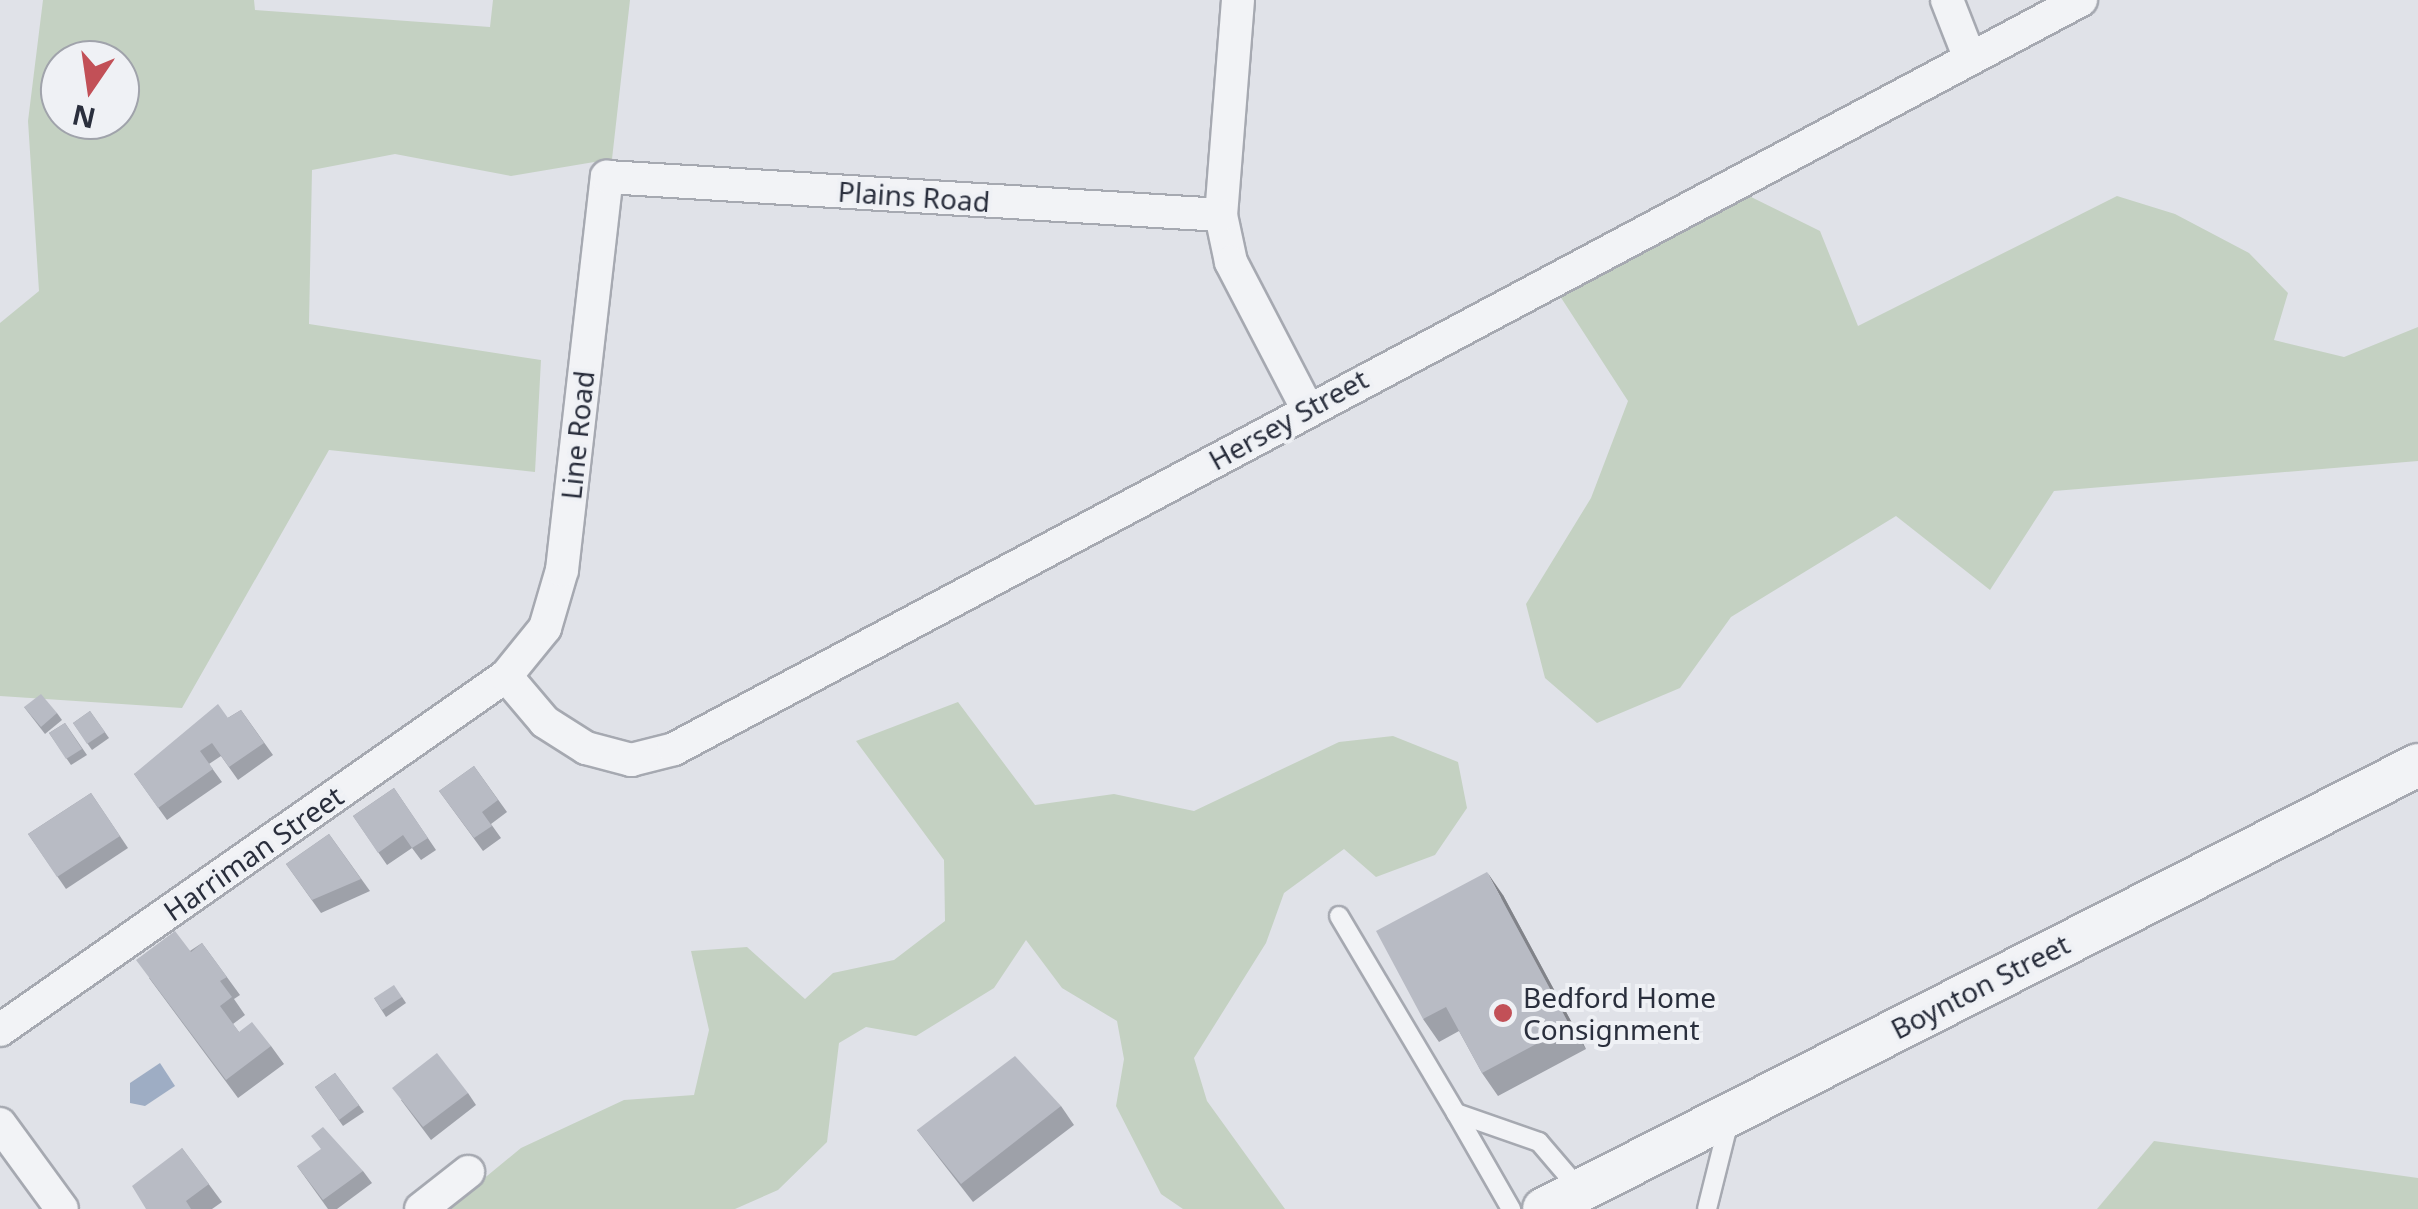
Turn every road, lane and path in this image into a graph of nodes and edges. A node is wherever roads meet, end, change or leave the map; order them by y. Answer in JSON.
{"nodes":[{"id":1,"x":1238,"y":0,"type":"edge"},
{"id":2,"x":1946,"y":0,"type":"edge"},
{"id":3,"x":2081,"y":0,"type":"edge"},
{"id":4,"x":1969,"y":56,"type":"junction"},
{"id":5,"x":606,"y":178,"type":"joint"},
{"id":6,"x":1220,"y":216,"type":"junction"},
{"id":7,"x":1307,"y":408,"type":"junction"},
{"id":8,"x":506,"y":676,"type":"junction"},
{"id":9,"x":2418,"y":765,"type":"edge"},
{"id":10,"x":1339,"y":916,"type":"dead end"},
{"id":11,"x":0,"y":1030,"type":"edge"},
{"id":12,"x":1730,"y":1112,"type":"junction"},
{"id":13,"x":1456,"y":1113,"type":"junction"},
{"id":14,"x":0,"y":1124,"type":"edge"},
{"id":15,"x":468,"y":1172,"type":"dead end"},
{"id":16,"x":1562,"y":1200,"type":"edge"},
{"id":17,"x":62,"y":1209,"type":"edge"},
{"id":18,"x":421,"y":1209,"type":"edge"},
{"id":19,"x":1511,"y":1209,"type":"edge"},
{"id":20,"x":1707,"y":1209,"type":"edge"}],
"edges":[{"from":1,"to":6,"type":"street"},
{"from":2,"to":4,"type":"street"},
{"from":3,"to":4,"type":"street","name":"Hersey Street"},
{"from":4,"to":7,"type":"street","name":"Hersey Street"},
{"from":5,"to":6,"type":"street","name":"Plains Road"},
{"from":5,"to":8,"type":"street","name":"Line Road"},
{"from":6,"to":7,"type":"street"},
{"from":7,"to":8,"type":"street","name":"Hersey Street"},
{"from":8,"to":11,"type":"street","name":"Harriman Street"},
{"from":9,"to":12,"type":"street","name":"Boynton Street"},
{"from":10,"to":13,"type":"lane"},
{"from":12,"to":16,"type":"street","name":"Boynton Street"},
{"from":12,"to":20,"type":"lane"},
{"from":13,"to":16,"type":"lane"},
{"from":13,"to":19,"type":"lane"},
{"from":14,"to":17,"type":"street"},
{"from":15,"to":18,"type":"street"}]}
